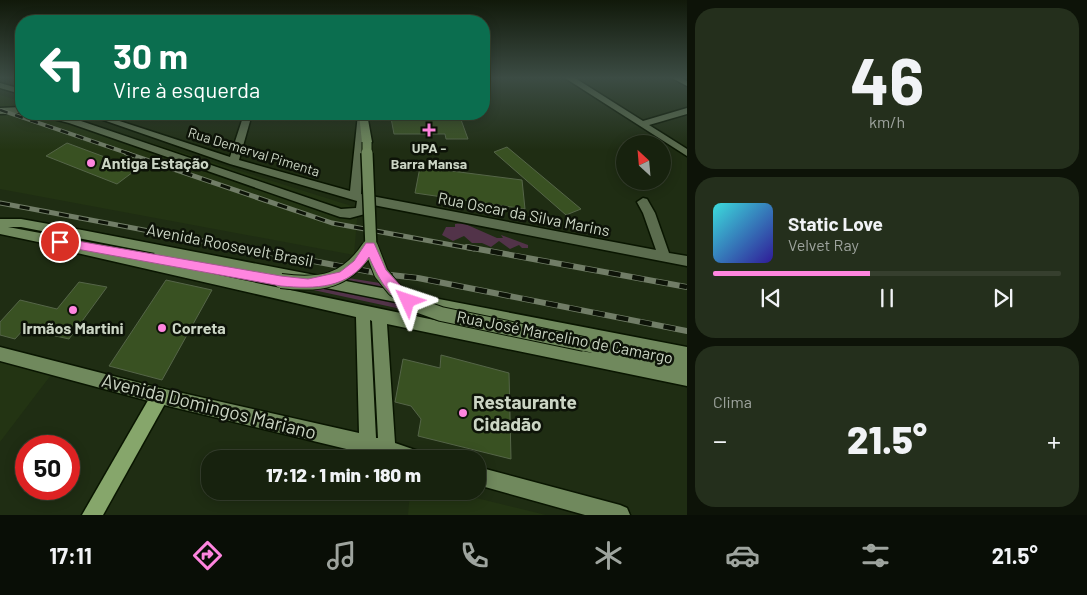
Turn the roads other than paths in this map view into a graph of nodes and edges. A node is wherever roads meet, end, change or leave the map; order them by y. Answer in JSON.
{"nodes":[{"id":1,"x":607,"y":102,"type":"edge"},
{"id":2,"x":15,"y":110,"type":"edge"},
{"id":3,"x":0,"y":111,"type":"edge"},
{"id":4,"x":687,"y":111,"type":"edge"},
{"id":5,"x":68,"y":120,"type":"edge"},
{"id":6,"x":108,"y":120,"type":"edge"},
{"id":7,"x":246,"y":120,"type":"edge"},
{"id":8,"x":362,"y":120,"type":"edge"},
{"id":9,"x":363,"y":120,"type":"edge"},
{"id":10,"x":641,"y":124,"type":"junction"},
{"id":11,"x":687,"y":153,"type":"edge"},
{"id":12,"x":234,"y":162,"type":"junction"},
{"id":13,"x":359,"y":198,"type":"junction"},
{"id":14,"x":643,"y":202,"type":"dead end"},
{"id":15,"x":0,"y":223,"type":"edge"},
{"id":16,"x":0,"y":230,"type":"edge"},
{"id":17,"x":60,"y":242,"type":"junction"},
{"id":18,"x":370,"y":246,"type":"junction"},
{"id":19,"x":664,"y":257,"type":"junction"},
{"id":20,"x":687,"y":261,"type":"edge"},
{"id":21,"x":363,"y":313,"type":"junction"},
{"id":22,"x":379,"y":317,"type":"junction"},
{"id":23,"x":0,"y":354,"type":"edge"},
{"id":24,"x":687,"y":354,"type":"edge"},
{"id":25,"x":687,"y":368,"type":"edge"},
{"id":26,"x":687,"y":378,"type":"edge"},
{"id":27,"x":160,"y":396,"type":"junction"},
{"id":28,"x":368,"y":444,"type":"junction"},
{"id":29,"x":387,"y":449,"type":"junction"},
{"id":30,"x":390,"y":450,"type":"edge"},
{"id":31,"x":486,"y":478,"type":"edge"},
{"id":32,"x":92,"y":515,"type":"edge"},
{"id":33,"x":620,"y":515,"type":"edge"}],
"edges":[{"from":1,"to":10,"type":"street"},
{"from":2,"to":3,"type":"street"},
{"from":4,"to":10,"type":"street"},
{"from":5,"to":13,"type":"street"},
{"from":6,"to":12,"type":"street","name":"Rua Demerval Pimenta"},
{"from":7,"to":12,"type":"street"},
{"from":8,"to":13,"type":"street"},
{"from":9,"to":18,"type":"street","bridge":true},
{"from":10,"to":11,"type":"street"},
{"from":12,"to":13,"type":"street","name":"Rua Demerval Pimenta"},
{"from":13,"to":19,"type":"street","name":"Rua Oscar da Silva Marins"},
{"from":14,"to":19,"type":"street"},
{"from":15,"to":24,"type":"street","name":"Avenida Roosevelt Brasil"},
{"from":16,"to":17,"type":"street"},
{"from":17,"to":18,"type":"street","bridge":true},
{"from":17,"to":21,"type":"street","name":"Rua José Marcelino de Camargo"},
{"from":18,"to":25,"type":"street","name":"Rua José Marcelino de Camargo","bridge":true},
{"from":19,"to":20,"type":"street","name":"Rua Oscar da Silva Marins"},
{"from":21,"to":22,"type":"street","name":"Rua José Marcelino de Camargo"},
{"from":21,"to":28,"type":"street"},
{"from":22,"to":26,"type":"street","name":"Rua José Marcelino de Camargo"},
{"from":22,"to":29,"type":"street"},
{"from":23,"to":27,"type":"street","name":"Avenida Domingos Mariano"},
{"from":27,"to":28,"type":"street","name":"Avenida Domingos Mariano"},
{"from":27,"to":32,"type":"main road"},
{"from":28,"to":29,"type":"street","name":"Avenida Domingos Mariano"},
{"from":29,"to":30,"type":"street","name":"Avenida Domingos Mariano"},
{"from":31,"to":33,"type":"street"}]}
